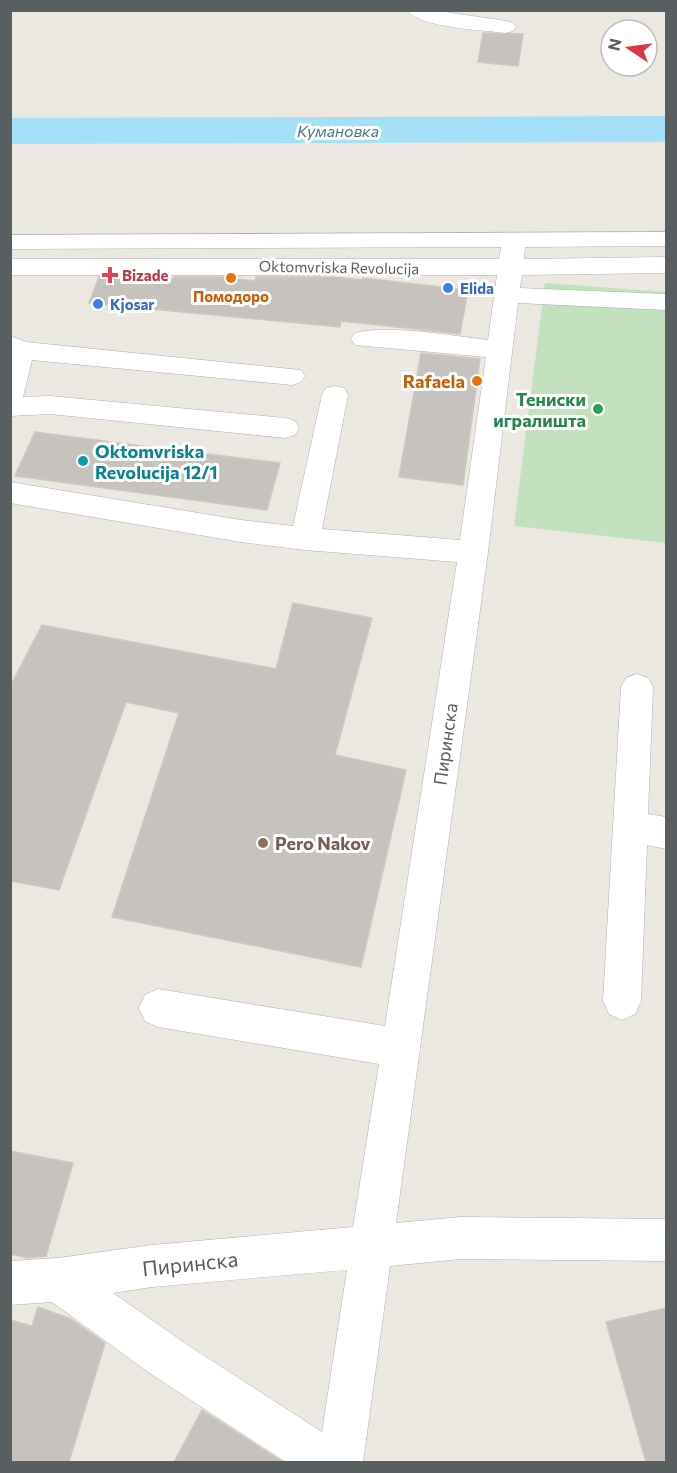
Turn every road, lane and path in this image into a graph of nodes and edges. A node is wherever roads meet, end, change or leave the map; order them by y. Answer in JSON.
{"nodes":[{"id":1,"x":416,"y":10,"type":"edge"},
{"id":2,"x":506,"y":27,"type":"dead end"},
{"id":3,"x":666,"y":239,"type":"edge"},
{"id":4,"x":10,"y":242,"type":"edge"},
{"id":5,"x":666,"y":265,"type":"edge"},
{"id":6,"x":512,"y":267,"type":"junction"},
{"id":7,"x":11,"y":270,"type":"edge"},
{"id":8,"x":666,"y":302,"type":"edge"},
{"id":9,"x":364,"y":339,"type":"dead end"},
{"id":10,"x":16,"y":347,"type":"edge"},
{"id":11,"x":501,"y":350,"type":"junction"},
{"id":12,"x":292,"y":376,"type":"dead end"},
{"id":13,"x":335,"y":395,"type":"dead end"},
{"id":14,"x":10,"y":397,"type":"edge"},
{"id":15,"x":10,"y":407,"type":"edge"},
{"id":16,"x":285,"y":428,"type":"dead end"},
{"id":17,"x":10,"y":492,"type":"edge"},
{"id":18,"x":305,"y":539,"type":"junction"},
{"id":19,"x":473,"y":552,"type":"junction"},
{"id":20,"x":637,"y":687,"type":"dead end"},
{"id":21,"x":631,"y":827,"type":"junction"},
{"id":22,"x":666,"y":833,"type":"edge"},
{"id":23,"x":622,"y":1001,"type":"dead end"},
{"id":24,"x":158,"y":1008,"type":"dead end"},
{"id":25,"x":400,"y":1048,"type":"junction"},
{"id":26,"x":666,"y":1240,"type":"edge"},
{"id":27,"x":370,"y":1247,"type":"junction"},
{"id":28,"x":58,"y":1280,"type":"junction"},
{"id":29,"x":10,"y":1283,"type":"edge"},
{"id":30,"x":327,"y":1462,"type":"edge"},
{"id":31,"x":340,"y":1462,"type":"edge"}],
"edges":[{"from":1,"to":2,"type":"street"},
{"from":3,"to":6,"type":"street","name":"Oktomvriska Revolucija"},
{"from":4,"to":6,"type":"street","name":"Oktomvriska Revolucija"},
{"from":5,"to":6,"type":"street","name":"Oktomvriska Revolucija"},
{"from":6,"to":7,"type":"street","name":"Oktomvriska Revolucija"},
{"from":6,"to":8,"type":"street"},
{"from":6,"to":11,"type":"street","name":"Пиринска"},
{"from":9,"to":11,"type":"street"},
{"from":10,"to":12,"type":"street"},
{"from":10,"to":14,"type":"street"},
{"from":11,"to":19,"type":"street","name":"Пиринска"},
{"from":13,"to":18,"type":"street"},
{"from":15,"to":16,"type":"street"},
{"from":17,"to":18,"type":"street"},
{"from":18,"to":19,"type":"street"},
{"from":19,"to":25,"type":"street","name":"Пиринска"},
{"from":20,"to":21,"type":"street"},
{"from":21,"to":22,"type":"street"},
{"from":21,"to":23,"type":"street"},
{"from":24,"to":25,"type":"street"},
{"from":25,"to":27,"type":"street","name":"Пиринска"},
{"from":26,"to":27,"type":"street"},
{"from":27,"to":28,"type":"street","name":"Пиринска"},
{"from":27,"to":31,"type":"street","name":"Пиринска"},
{"from":28,"to":29,"type":"street","name":"Пиринска"},
{"from":28,"to":30,"type":"street"}]}
